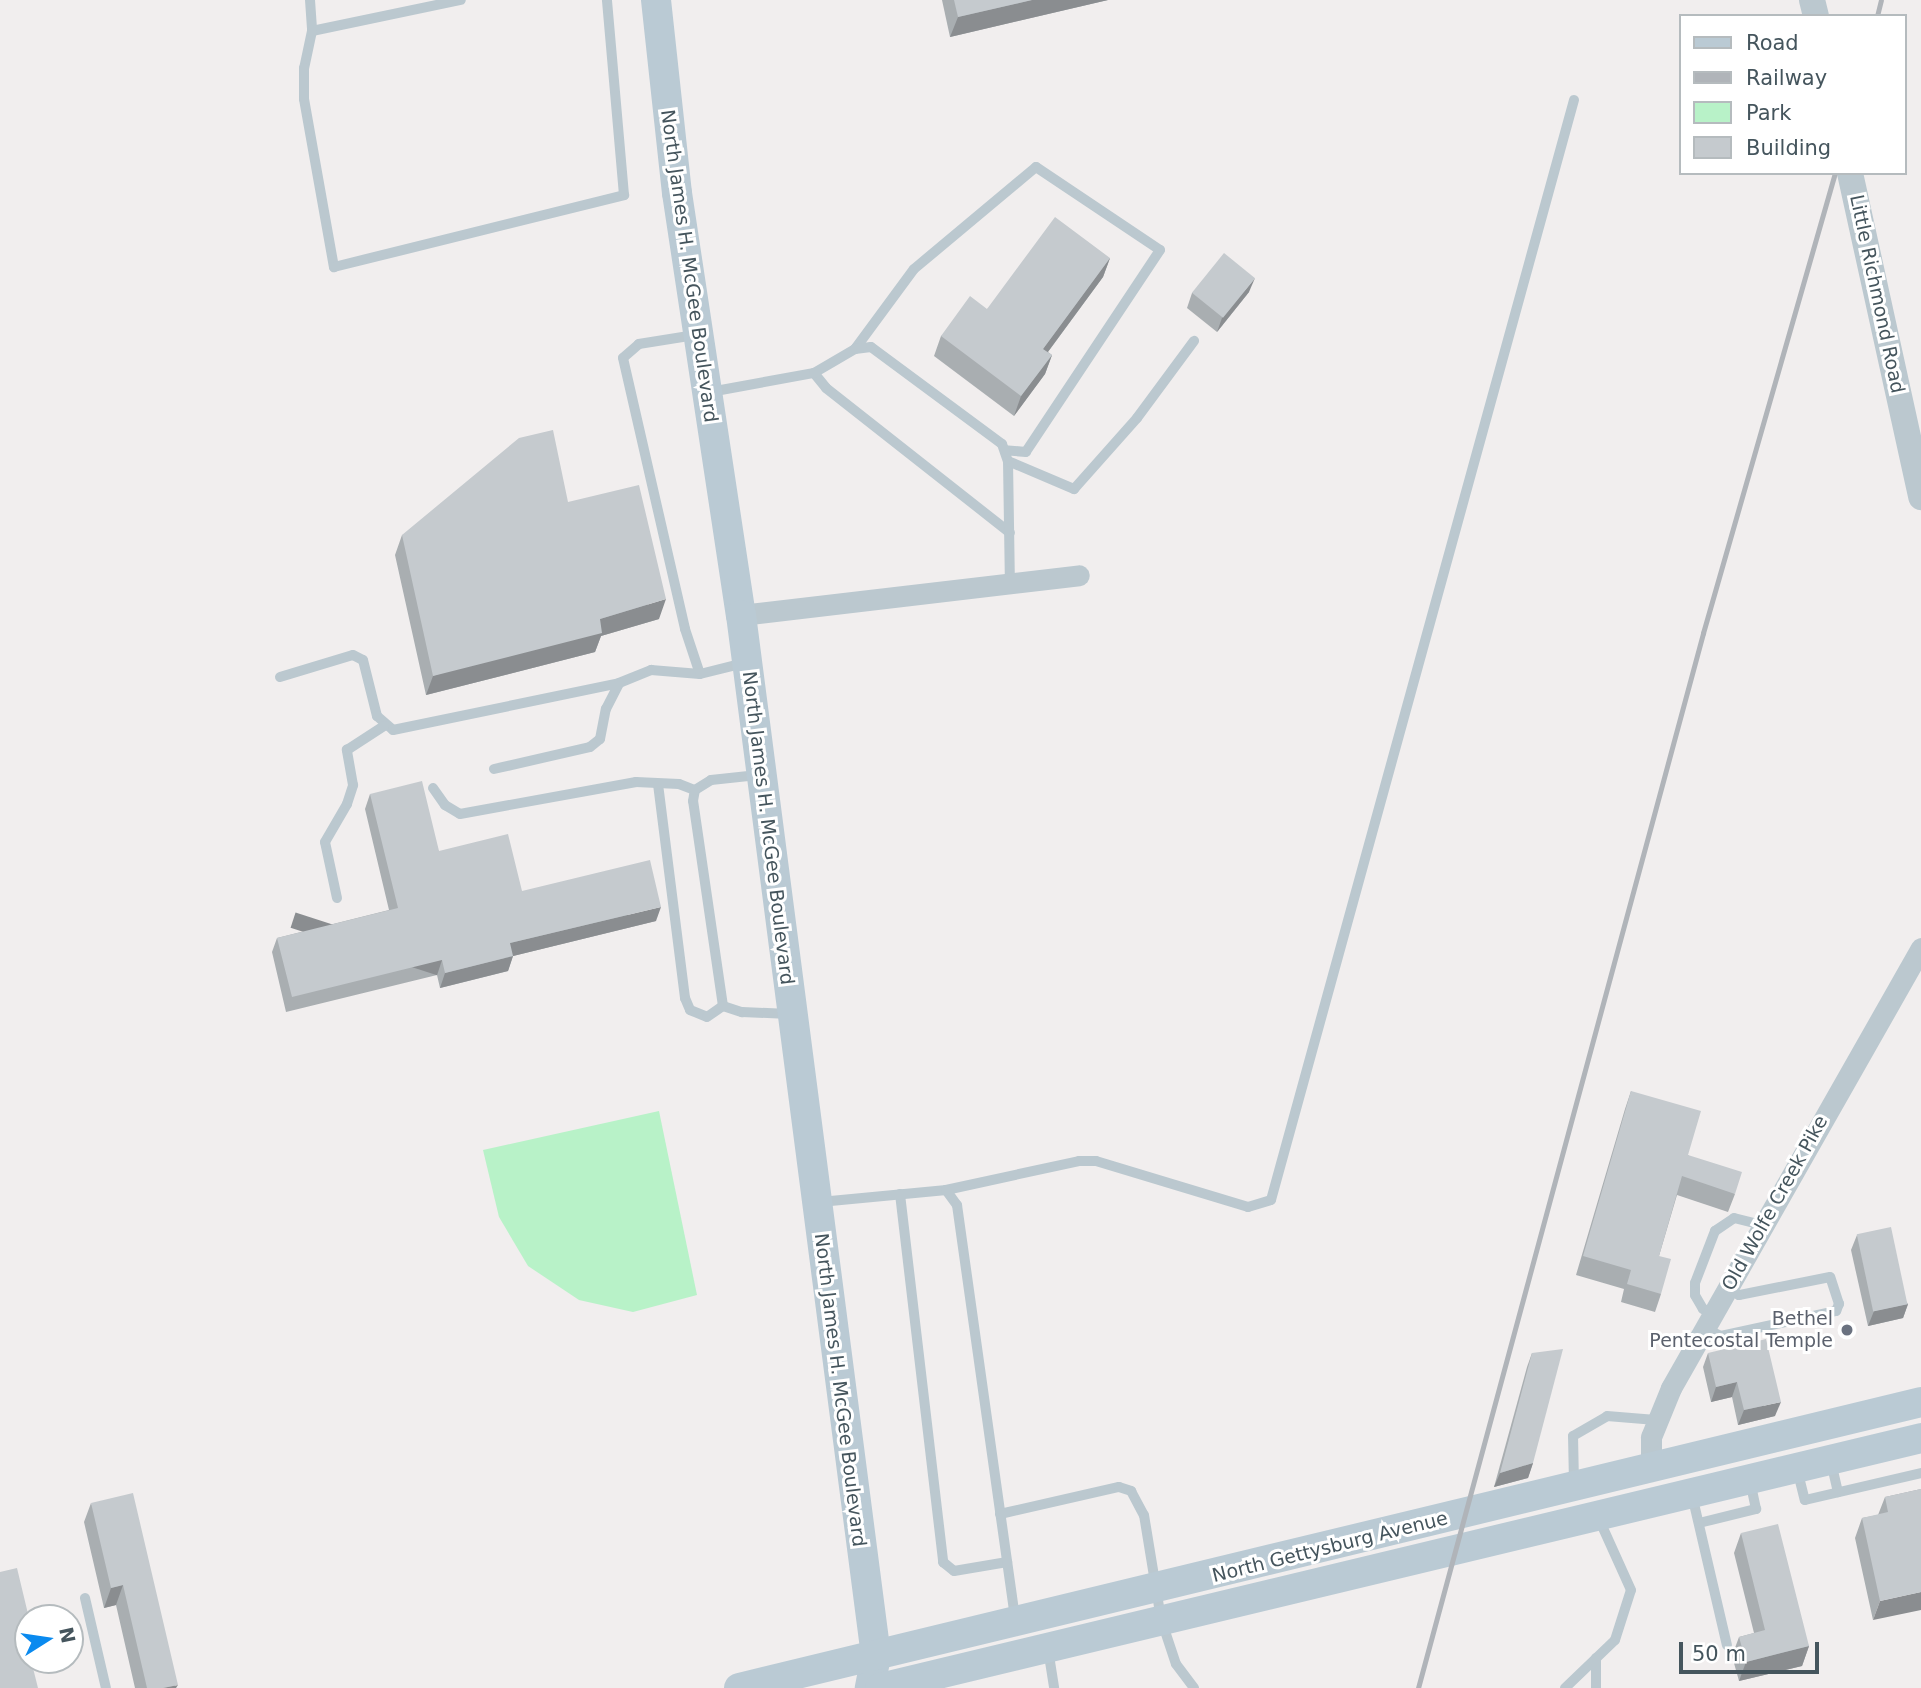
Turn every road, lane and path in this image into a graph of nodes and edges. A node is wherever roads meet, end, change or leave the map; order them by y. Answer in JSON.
{"nodes":[{"id":1,"x":310,"y":0,"type":"edge"},
{"id":2,"x":390,"y":0,"type":"edge"},
{"id":3,"x":461,"y":0,"type":"edge"},
{"id":4,"x":607,"y":0,"type":"edge"},
{"id":5,"x":656,"y":0,"type":"edge"},
{"id":6,"x":392,"y":13,"type":"junction"},
{"id":7,"x":312,"y":31,"type":"junction"},
{"id":8,"x":1574,"y":100,"type":"dead end"},
{"id":9,"x":1850,"y":175,"type":"edge"},
{"id":10,"x":698,"y":335,"type":"junction"},
{"id":11,"x":1194,"y":341,"type":"dead end"},
{"id":12,"x":855,"y":349,"type":"junction"},
{"id":13,"x":814,"y":373,"type":"junction"},
{"id":14,"x":707,"y":392,"type":"junction"},
{"id":15,"x":1007,"y":455,"type":"junction"},
{"id":16,"x":1921,"y":497,"type":"edge"},
{"id":17,"x":1010,"y":533,"type":"junction"},
{"id":18,"x":1079,"y":575,"type":"dead end"},
{"id":19,"x":1010,"y":583,"type":"junction"},
{"id":20,"x":741,"y":615,"type":"junction"},
{"id":21,"x":747,"y":662,"type":"junction"},
{"id":22,"x":700,"y":674,"type":"junction"},
{"id":23,"x":280,"y":677,"type":"dead end"},
{"id":24,"x":619,"y":683,"type":"junction"},
{"id":25,"x":384,"y":726,"type":"junction"},
{"id":26,"x":494,"y":769,"type":"dead end"},
{"id":27,"x":761,"y":775,"type":"junction"},
{"id":28,"x":658,"y":784,"type":"junction"},
{"id":29,"x":433,"y":788,"type":"dead end"},
{"id":30,"x":695,"y":790,"type":"junction"},
{"id":31,"x":337,"y":898,"type":"dead end"},
{"id":32,"x":1921,"y":948,"type":"edge"},
{"id":33,"x":723,"y":1006,"type":"junction"},
{"id":34,"x":791,"y":1014,"type":"junction"},
{"id":35,"x":946,"y":1190,"type":"junction"},
{"id":36,"x":900,"y":1194,"type":"junction"},
{"id":37,"x":817,"y":1203,"type":"junction"},
{"id":38,"x":1763,"y":1225,"type":"junction"},
{"id":39,"x":1727,"y":1288,"type":"junction"},
{"id":40,"x":1709,"y":1320,"type":"junction"},
{"id":41,"x":1921,"y":1402,"type":"edge"},
{"id":42,"x":1656,"y":1420,"type":"junction"},
{"id":43,"x":1921,"y":1439,"type":"edge"},
{"id":44,"x":1830,"y":1460,"type":"junction"},
{"id":45,"x":1651,"y":1466,"type":"junction"},
{"id":46,"x":1797,"y":1467,"type":"junction"},
{"id":47,"x":1921,"y":1473,"type":"edge"},
{"id":48,"x":1749,"y":1478,"type":"junction"},
{"id":49,"x":1574,"y":1486,"type":"junction"},
{"id":50,"x":1692,"y":1492,"type":"junction"},
{"id":51,"x":1838,"y":1492,"type":"junction"},
{"id":52,"x":1000,"y":1514,"type":"junction"},
{"id":53,"x":1597,"y":1514,"type":"junction"},
{"id":54,"x":1699,"y":1523,"type":"junction"},
{"id":55,"x":1007,"y":1562,"type":"junction"},
{"id":56,"x":1159,"y":1589,"type":"junction"},
{"id":57,"x":85,"y":1598,"type":"dead end"},
{"id":58,"x":1161,"y":1619,"type":"junction"},
{"id":59,"x":1016,"y":1623,"type":"junction"},
{"id":60,"x":1727,"y":1645,"type":"dead end"},
{"id":61,"x":1048,"y":1646,"type":"junction"},
{"id":62,"x":876,"y":1656,"type":"junction"},
{"id":63,"x":1596,"y":1658,"type":"junction"},
{"id":64,"x":887,"y":1687,"type":"edge"},
{"id":65,"x":106,"y":1688,"type":"edge"},
{"id":66,"x":739,"y":1688,"type":"edge"},
{"id":67,"x":1054,"y":1688,"type":"edge"},
{"id":68,"x":1194,"y":1688,"type":"edge"},
{"id":69,"x":1566,"y":1688,"type":"edge"},
{"id":70,"x":1596,"y":1688,"type":"edge"}],
"edges":[{"from":1,"to":7,"type":"lane"},
{"from":2,"to":6,"type":"lane"},
{"from":3,"to":6,"type":"lane"},
{"from":4,"to":7,"type":"lane"},
{"from":5,"to":10,"type":"main road","name":"North James H. McGee Boulevard"},
{"from":6,"to":7,"type":"lane"},
{"from":8,"to":35,"type":"lane"},
{"from":9,"to":16,"type":"street","name":"Little Richmond Road"},
{"from":10,"to":14,"type":"main road","name":"North James H. McGee Boulevard"},
{"from":10,"to":22,"type":"lane"},
{"from":11,"to":15,"type":"lane"},
{"from":12,"to":13,"type":"lane"},
{"from":12,"to":15,"type":"lane"},
{"from":12,"to":15,"type":"lane"},
{"from":13,"to":14,"type":"lane"},
{"from":13,"to":17,"type":"lane"},
{"from":14,"to":20,"type":"main road","name":"North James H. McGee Boulevard"},
{"from":15,"to":17,"type":"lane"},
{"from":17,"to":19,"type":"lane"},
{"from":18,"to":19,"type":"street"},
{"from":19,"to":20,"type":"street"},
{"from":20,"to":21,"type":"main road","name":"North James H. McGee Boulevard"},
{"from":21,"to":22,"type":"lane"},
{"from":21,"to":27,"type":"main road","name":"North James H. McGee Boulevard"},
{"from":22,"to":24,"type":"lane"},
{"from":23,"to":25,"type":"lane"},
{"from":24,"to":25,"type":"lane"},
{"from":24,"to":26,"type":"lane"},
{"from":25,"to":31,"type":"lane"},
{"from":27,"to":30,"type":"lane"},
{"from":27,"to":34,"type":"main road","name":"North James H. McGee Boulevard"},
{"from":28,"to":29,"type":"lane"},
{"from":28,"to":30,"type":"lane"},
{"from":28,"to":33,"type":"lane"},
{"from":30,"to":33,"type":"lane"},
{"from":32,"to":38,"type":"street","name":"Old Wolfe Creek Pike"},
{"from":33,"to":34,"type":"lane"},
{"from":34,"to":37,"type":"main road","name":"North James H. McGee Boulevard"},
{"from":35,"to":36,"type":"lane"},
{"from":35,"to":52,"type":"lane"},
{"from":36,"to":37,"type":"lane"},
{"from":36,"to":55,"type":"lane"},
{"from":37,"to":62,"type":"main road","name":"North James H. McGee Boulevard"},
{"from":38,"to":39,"type":"street","name":"Old Wolfe Creek Pike"},
{"from":38,"to":40,"type":"lane"},
{"from":39,"to":40,"type":"street","name":"Old Wolfe Creek Pike"},
{"from":39,"to":40,"type":"lane"},
{"from":40,"to":42,"type":"street","name":"Old Wolfe Creek Pike"},
{"from":41,"to":45,"type":"main road","name":"North Gettysburg Avenue"},
{"from":42,"to":45,"type":"street","name":"Old Wolfe Creek Pike"},
{"from":42,"to":49,"type":"lane"},
{"from":43,"to":44,"type":"main road","name":"North Gettysburg Avenue"},
{"from":44,"to":46,"type":"main road","name":"North Gettysburg Avenue"},
{"from":44,"to":51,"type":"lane"},
{"from":45,"to":49,"type":"main road","name":"North Gettysburg Avenue"},
{"from":46,"to":48,"type":"main road","name":"North Gettysburg Avenue"},
{"from":46,"to":51,"type":"lane"},
{"from":47,"to":51,"type":"lane"},
{"from":48,"to":50,"type":"main road","name":"North Gettysburg Avenue"},
{"from":48,"to":54,"type":"lane"},
{"from":49,"to":56,"type":"main road","name":"North Gettysburg Avenue"},
{"from":50,"to":53,"type":"main road","name":"North Gettysburg Avenue"},
{"from":50,"to":54,"type":"lane"},
{"from":52,"to":55,"type":"lane"},
{"from":52,"to":56,"type":"lane"},
{"from":53,"to":58,"type":"main road","name":"North Gettysburg Avenue"},
{"from":53,"to":63,"type":"lane"},
{"from":54,"to":60,"type":"lane"},
{"from":55,"to":59,"type":"lane"},
{"from":56,"to":58,"type":"lane"},
{"from":56,"to":59,"type":"main road","name":"North Gettysburg Avenue"},
{"from":57,"to":65,"type":"lane"},
{"from":58,"to":61,"type":"main road","name":"North Gettysburg Avenue"},
{"from":58,"to":68,"type":"lane"},
{"from":59,"to":62,"type":"main road","name":"North Gettysburg Avenue"},
{"from":61,"to":64,"type":"main road","name":"North Gettysburg Avenue"},
{"from":61,"to":67,"type":"lane"},
{"from":62,"to":64,"type":"main road","name":"North James H. McGee Boulevard"},
{"from":62,"to":66,"type":"main road","name":"North Gettysburg Avenue"},
{"from":63,"to":69,"type":"lane"},
{"from":63,"to":70,"type":"lane"}]}
